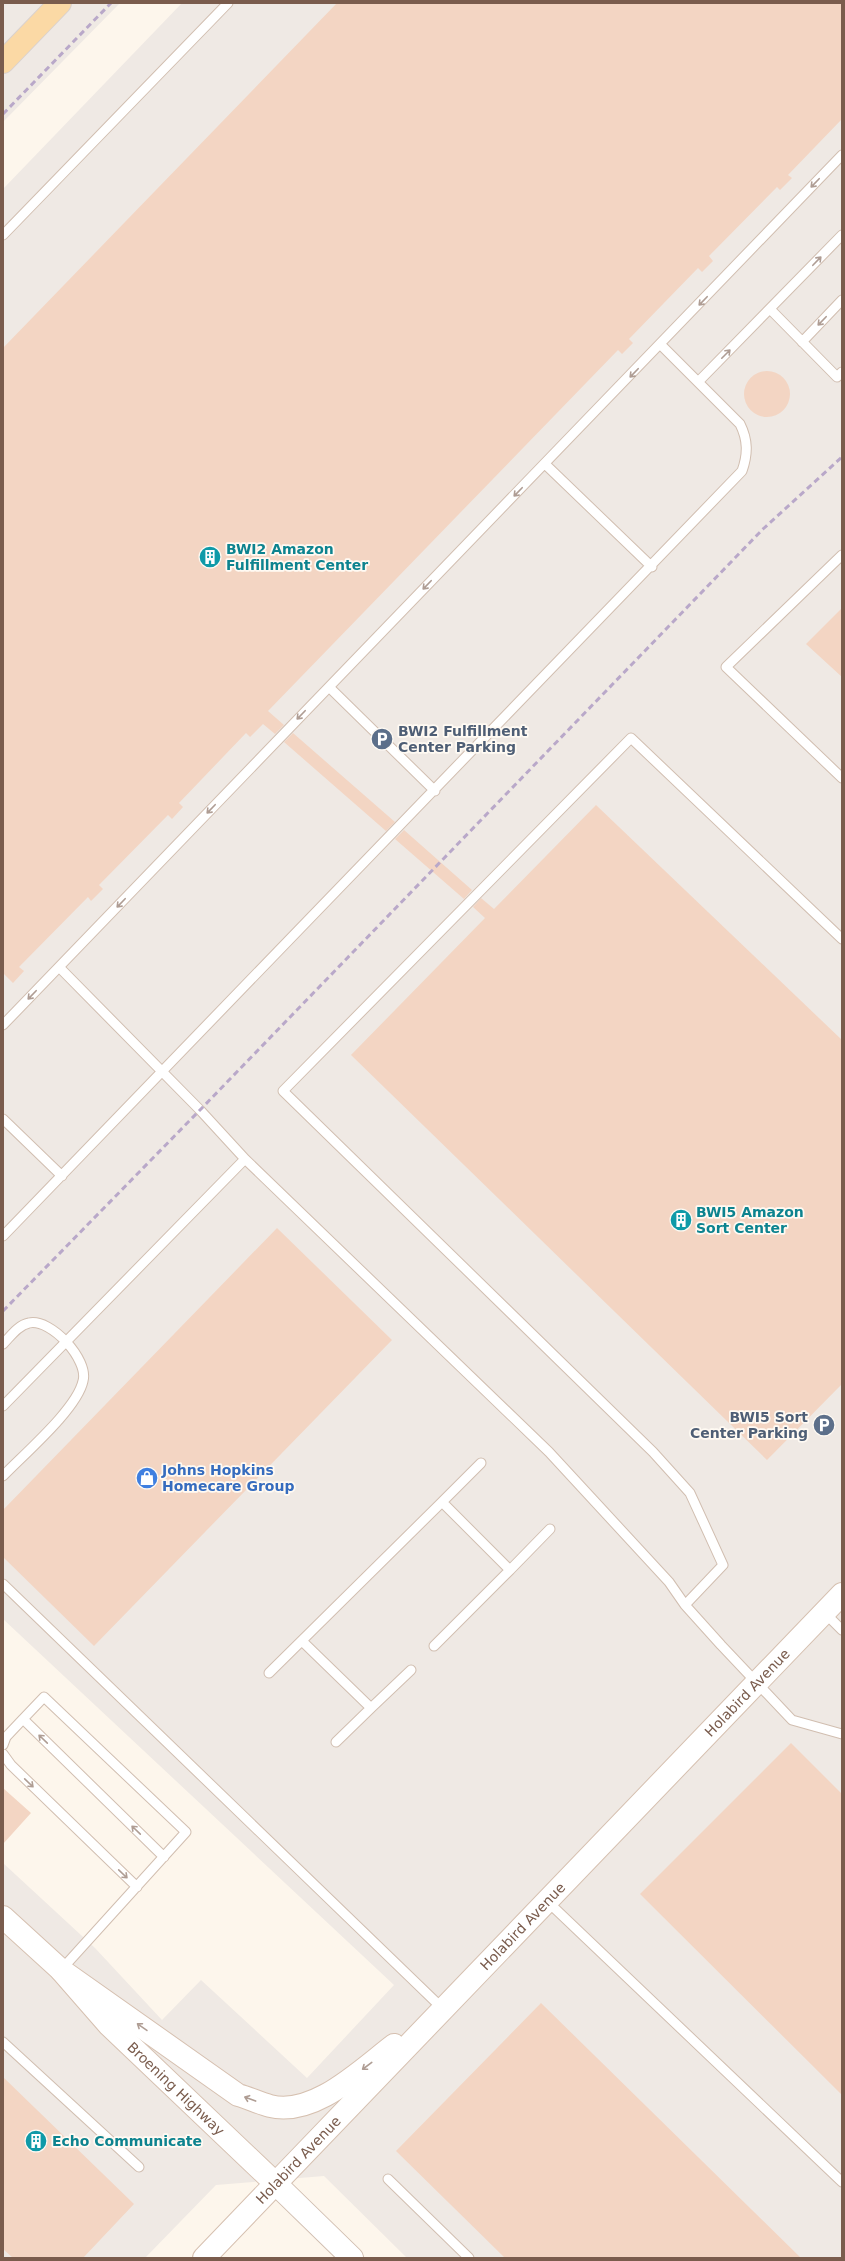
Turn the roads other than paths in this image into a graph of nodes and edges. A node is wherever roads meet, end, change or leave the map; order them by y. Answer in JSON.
{"nodes":[{"id":1,"x":60,"y":3,"type":"edge"},
{"id":2,"x":228,"y":3,"type":"edge"},
{"id":3,"x":3,"y":62,"type":"edge"},
{"id":4,"x":842,"y":155,"type":"edge"},
{"id":5,"x":842,"y":235,"type":"edge"},
{"id":6,"x":3,"y":236,"type":"edge"},
{"id":7,"x":842,"y":300,"type":"edge"},
{"id":8,"x":770,"y":309,"type":"junction"},
{"id":9,"x":802,"y":342,"type":"junction"},
{"id":10,"x":661,"y":345,"type":"junction"},
{"id":11,"x":842,"y":372,"type":"edge"},
{"id":12,"x":699,"y":381,"type":"junction"},
{"id":13,"x":545,"y":464,"type":"junction"},
{"id":14,"x":842,"y":556,"type":"edge"},
{"id":15,"x":652,"y":567,"type":"junction"},
{"id":16,"x":328,"y":687,"type":"junction"},
{"id":17,"x":842,"y":778,"type":"edge"},
{"id":18,"x":435,"y":791,"type":"junction"},
{"id":19,"x":842,"y":939,"type":"edge"},
{"id":20,"x":59,"y":967,"type":"junction"},
{"id":21,"x":3,"y":1025,"type":"edge"},
{"id":22,"x":163,"y":1072,"type":"junction"},
{"id":23,"x":3,"y":1119,"type":"edge"},
{"id":24,"x":245,"y":1159,"type":"junction"},
{"id":25,"x":62,"y":1176,"type":"junction"},
{"id":26,"x":3,"y":1236,"type":"edge"},
{"id":27,"x":66,"y":1340,"type":"junction"},
{"id":28,"x":3,"y":1344,"type":"edge"},
{"id":29,"x":3,"y":1406,"type":"edge"},
{"id":30,"x":481,"y":1463,"type":"dead end"},
{"id":31,"x":3,"y":1476,"type":"edge"},
{"id":32,"x":442,"y":1502,"type":"junction"},
{"id":33,"x":550,"y":1529,"type":"dead end"},
{"id":34,"x":510,"y":1570,"type":"junction"},
{"id":35,"x":3,"y":1584,"type":"edge"},
{"id":36,"x":842,"y":1594,"type":"edge"},
{"id":37,"x":685,"y":1605,"type":"junction"},
{"id":38,"x":824,"y":1612,"type":"junction"},
{"id":39,"x":842,"y":1630,"type":"edge"},
{"id":40,"x":302,"y":1641,"type":"junction"},
{"id":41,"x":434,"y":1646,"type":"dead end"},
{"id":42,"x":410,"y":1670,"type":"dead end"},
{"id":43,"x":269,"y":1673,"type":"dead end"},
{"id":44,"x":756,"y":1682,"type":"junction"},
{"id":45,"x":371,"y":1708,"type":"junction"},
{"id":46,"x":23,"y":1719,"type":"junction"},
{"id":47,"x":842,"y":1734,"type":"edge"},
{"id":48,"x":336,"y":1742,"type":"dead end"},
{"id":49,"x":3,"y":1745,"type":"edge"},
{"id":50,"x":3,"y":1754,"type":"edge"},
{"id":51,"x":164,"y":1857,"type":"junction"},
{"id":52,"x":136,"y":1887,"type":"junction"},
{"id":53,"x":547,"y":1901,"type":"junction"},
{"id":54,"x":3,"y":1917,"type":"edge"},
{"id":55,"x":61,"y":1970,"type":"junction"},
{"id":56,"x":443,"y":2009,"type":"junction"},
{"id":57,"x":3,"y":2042,"type":"edge"},
{"id":58,"x":139,"y":2166,"type":"dead end"},
{"id":59,"x":388,"y":2179,"type":"dead end"},
{"id":60,"x":842,"y":2182,"type":"edge"},
{"id":61,"x":276,"y":2184,"type":"junction"},
{"id":62,"x":346,"y":2256,"type":"edge"},
{"id":63,"x":204,"y":2258,"type":"edge"},
{"id":64,"x":469,"y":2258,"type":"edge"}],
"edges":[{"from":1,"to":3,"type":"main road"},
{"from":2,"to":6,"type":"lane"},
{"from":4,"to":10,"type":"lane","one_way":true},
{"from":8,"to":5,"type":"lane","one_way":true},
{"from":7,"to":9,"type":"lane","one_way":true},
{"from":8,"to":9,"type":"lane"},
{"from":12,"to":8,"type":"lane","one_way":true},
{"from":9,"to":11,"type":"lane"},
{"from":10,"to":12,"type":"lane"},
{"from":10,"to":13,"type":"lane","one_way":true},
{"from":12,"to":15,"type":"lane"},
{"from":13,"to":15,"type":"lane"},
{"from":13,"to":16,"type":"lane","one_way":true},
{"from":14,"to":17,"type":"lane"},
{"from":15,"to":18,"type":"lane"},
{"from":16,"to":18,"type":"lane"},
{"from":16,"to":20,"type":"lane","one_way":true},
{"from":18,"to":22,"type":"lane"},
{"from":19,"to":37,"type":"lane"},
{"from":20,"to":21,"type":"lane","one_way":true},
{"from":20,"to":22,"type":"lane"},
{"from":22,"to":24,"type":"lane"},
{"from":22,"to":25,"type":"lane"},
{"from":23,"to":25,"type":"lane"},
{"from":24,"to":27,"type":"lane"},
{"from":24,"to":37,"type":"lane"},
{"from":25,"to":26,"type":"lane"},
{"from":27,"to":28,"type":"lane"},
{"from":27,"to":29,"type":"lane"},
{"from":27,"to":31,"type":"lane"},
{"from":30,"to":32,"type":"lane"},
{"from":32,"to":34,"type":"lane"},
{"from":32,"to":40,"type":"lane"},
{"from":33,"to":34,"type":"lane"},
{"from":34,"to":41,"type":"lane"},
{"from":35,"to":56,"type":"lane"},
{"from":36,"to":38,"type":"main road","name":"Holabird Avenue"},
{"from":37,"to":44,"type":"lane"},
{"from":38,"to":39,"type":"lane"},
{"from":38,"to":44,"type":"main road","name":"Holabird Avenue"},
{"from":40,"to":43,"type":"lane"},
{"from":40,"to":45,"type":"lane"},
{"from":42,"to":45,"type":"lane"},
{"from":44,"to":47,"type":"lane"},
{"from":44,"to":53,"type":"main road","name":"Holabird Avenue"},
{"from":45,"to":48,"type":"lane"},
{"from":46,"to":49,"type":"lane"},
{"from":51,"to":46,"type":"lane","one_way":true},
{"from":46,"to":51,"type":"lane"},
{"from":50,"to":52,"type":"lane","one_way":true},
{"from":51,"to":52,"type":"lane"},
{"from":52,"to":55,"type":"lane"},
{"from":53,"to":56,"type":"main road","name":"Holabird Avenue"},
{"from":53,"to":60,"type":"lane"},
{"from":54,"to":55,"type":"main road","name":"Broening Highway"},
{"from":56,"to":55,"type":"main road","one_way":true},
{"from":55,"to":61,"type":"main road","name":"Broening Highway"},
{"from":56,"to":61,"type":"main road","name":"Holabird Avenue"},
{"from":57,"to":58,"type":"lane"},
{"from":59,"to":64,"type":"lane"},
{"from":61,"to":62,"type":"main road","name":"Broening Highway"},
{"from":61,"to":63,"type":"main road","name":"Holabird Avenue"}]}
